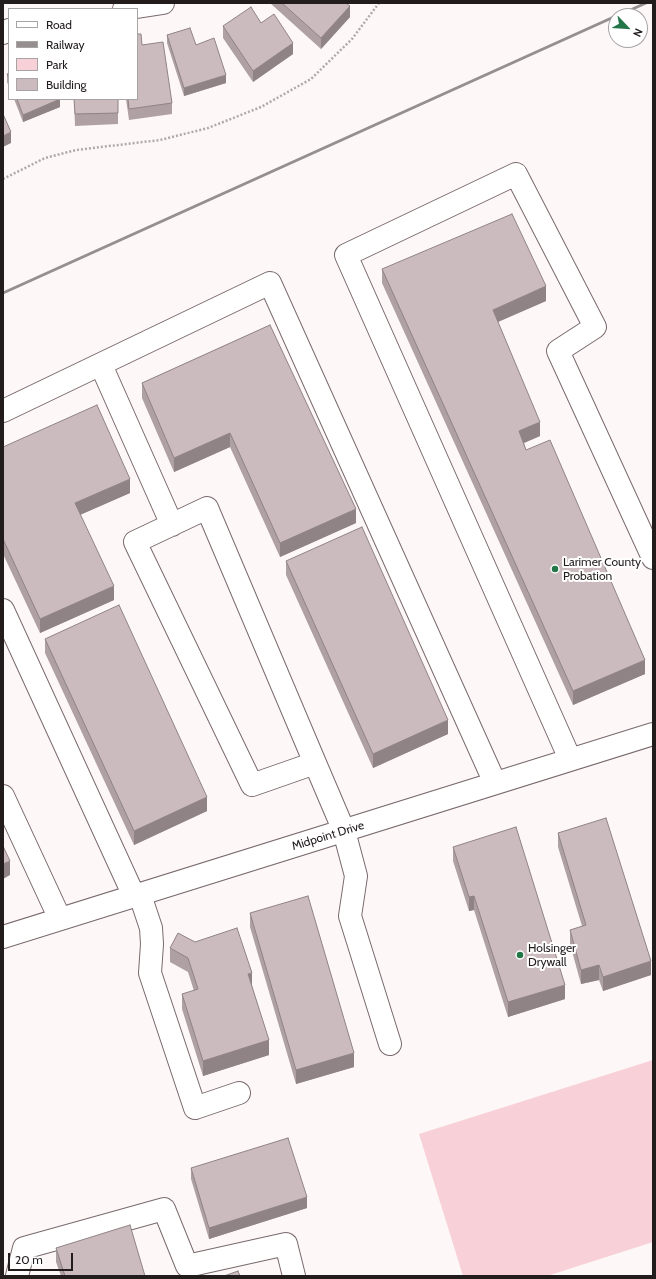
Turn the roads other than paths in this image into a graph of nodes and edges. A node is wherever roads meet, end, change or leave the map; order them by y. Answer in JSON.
{"nodes":[{"id":1,"x":163,"y":3,"type":"edge"},
{"id":2,"x":130,"y":8,"type":"edge"},
{"id":3,"x":101,"y":365,"type":"junction"},
{"id":4,"x":3,"y":411,"type":"edge"},
{"id":5,"x":172,"y":525,"type":"junction"},
{"id":6,"x":653,"y":558,"type":"edge"},
{"id":7,"x":3,"y":610,"type":"edge"},
{"id":8,"x":653,"y":734,"type":"edge"},
{"id":9,"x":570,"y":759,"type":"junction"},
{"id":10,"x":315,"y":763,"type":"junction"},
{"id":11,"x":495,"y":783,"type":"junction"},
{"id":12,"x":3,"y":796,"type":"edge"},
{"id":13,"x":344,"y":831,"type":"junction"},
{"id":14,"x":137,"y":895,"type":"junction"},
{"id":15,"x":60,"y":919,"type":"junction"},
{"id":16,"x":3,"y":937,"type":"edge"},
{"id":17,"x":390,"y":1044,"type":"dead end"},
{"id":18,"x":239,"y":1093,"type":"dead end"},
{"id":19,"x":17,"y":1276,"type":"edge"},
{"id":20,"x":294,"y":1276,"type":"edge"}],
"edges":[{"from":1,"to":2,"type":"street"},
{"from":3,"to":4,"type":"street"},
{"from":3,"to":5,"type":"street"},
{"from":3,"to":11,"type":"street"},
{"from":5,"to":10,"type":"street"},
{"from":5,"to":10,"type":"street"},
{"from":6,"to":9,"type":"street"},
{"from":7,"to":14,"type":"street"},
{"from":8,"to":9,"type":"street","name":"Midpoint Drive"},
{"from":9,"to":11,"type":"street","name":"Midpoint Drive"},
{"from":10,"to":13,"type":"street"},
{"from":11,"to":13,"type":"street","name":"Midpoint Drive"},
{"from":12,"to":15,"type":"street"},
{"from":13,"to":14,"type":"street","name":"Midpoint Drive"},
{"from":13,"to":17,"type":"street"},
{"from":14,"to":15,"type":"street","name":"Midpoint Drive"},
{"from":14,"to":18,"type":"street"},
{"from":15,"to":16,"type":"street","name":"Midpoint Drive"},
{"from":19,"to":20,"type":"street"}]}
